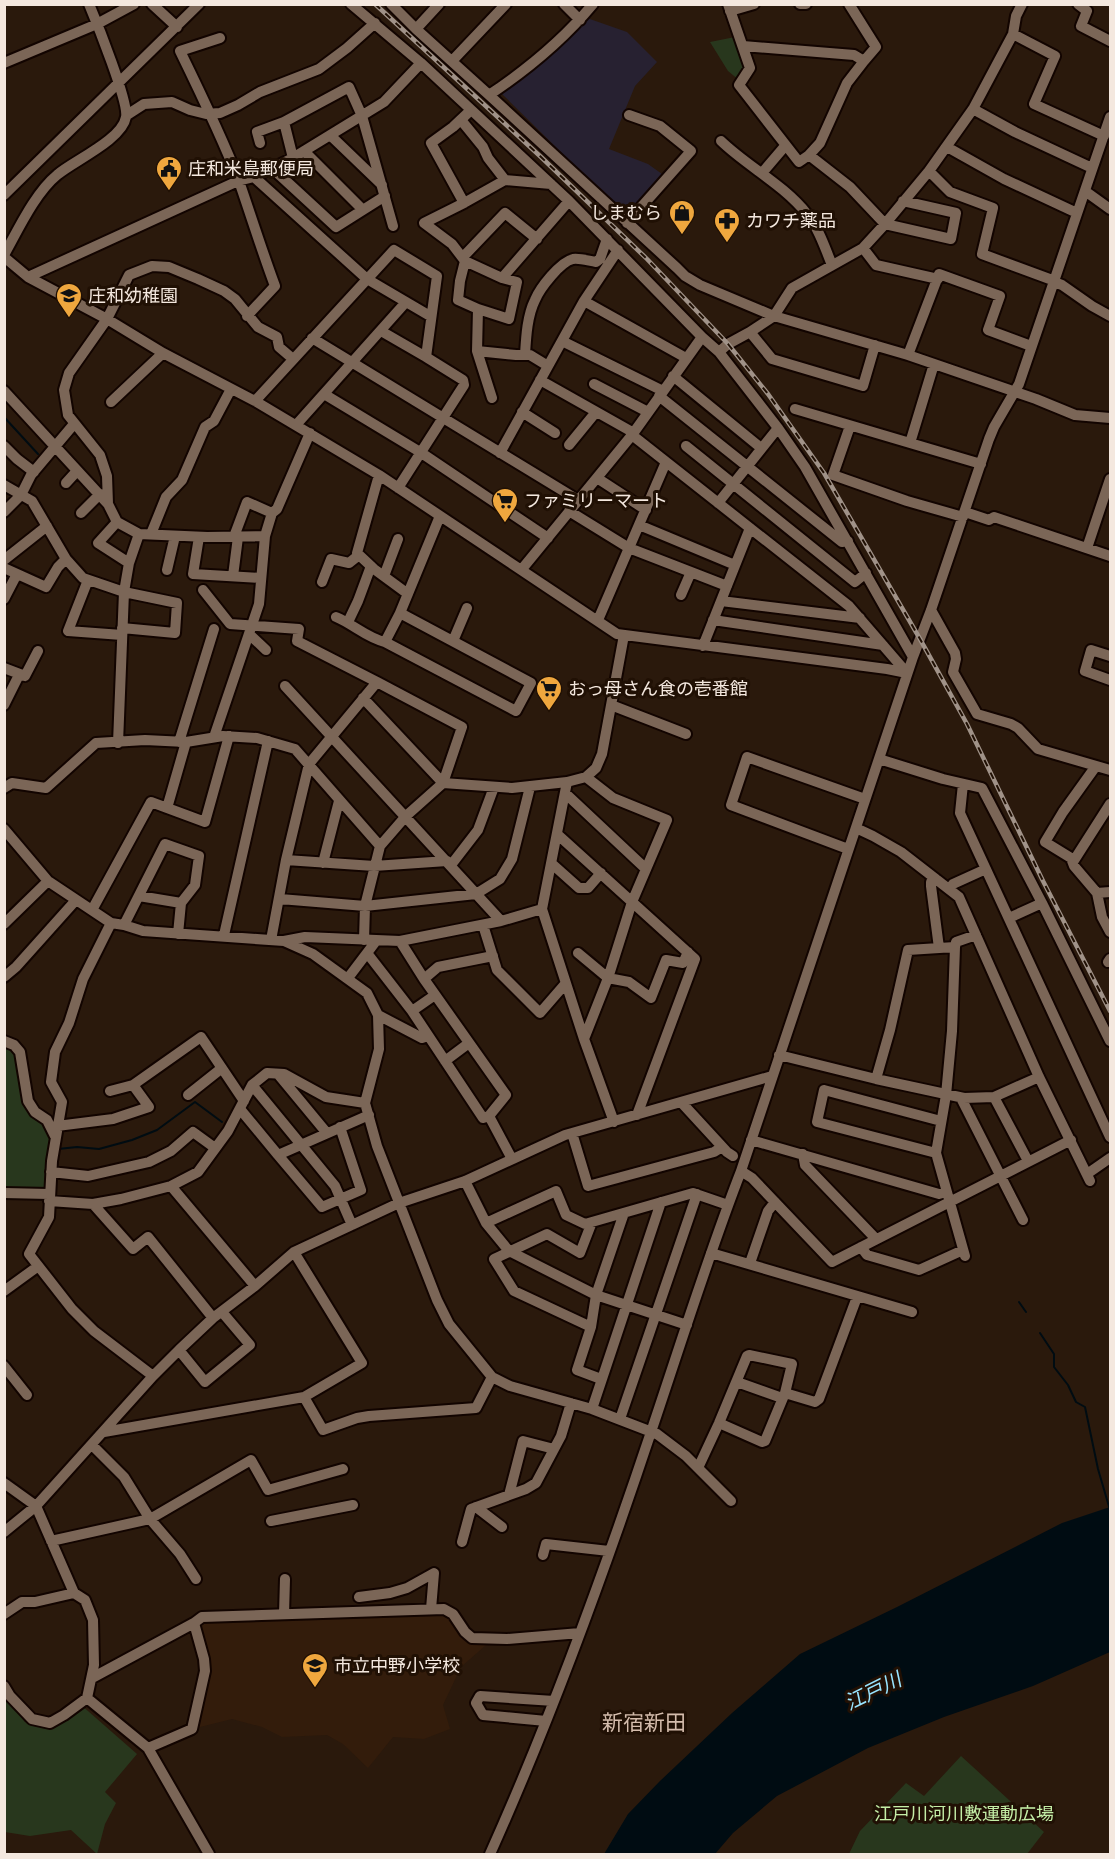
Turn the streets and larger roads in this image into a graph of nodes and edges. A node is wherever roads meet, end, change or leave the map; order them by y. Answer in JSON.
{"nodes":[{"id":1,"x":89,"y":4,"type":"edge"},
{"id":2,"x":152,"y":4,"type":"edge"},
{"id":3,"x":200,"y":4,"type":"edge"},
{"id":4,"x":351,"y":4,"type":"edge"},
{"id":5,"x":391,"y":4,"type":"edge"},
{"id":6,"x":439,"y":4,"type":"edge"},
{"id":7,"x":506,"y":4,"type":"edge"},
{"id":8,"x":564,"y":4,"type":"edge"},
{"id":9,"x":593,"y":4,"type":"edge"},
{"id":10,"x":754,"y":4,"type":"edge"},
{"id":11,"x":800,"y":4,"type":"edge"},
{"id":12,"x":806,"y":4,"type":"edge"},
{"id":13,"x":849,"y":4,"type":"edge"},
{"id":14,"x":1022,"y":4,"type":"edge"},
{"id":15,"x":1078,"y":4,"type":"edge"},
{"id":16,"x":128,"y":6,"type":"edge"},
{"id":17,"x":729,"y":8,"type":"edge"},
{"id":18,"x":580,"y":20,"type":"junction"},
{"id":19,"x":375,"y":23,"type":"junction"},
{"id":20,"x":97,"y":24,"type":"junction"},
{"id":21,"x":177,"y":27,"type":"junction"},
{"id":22,"x":416,"y":29,"type":"junction"},
{"id":23,"x":1013,"y":34,"type":"junction"},
{"id":24,"x":220,"y":38,"type":"dead end"},
{"id":25,"x":1110,"y":41,"type":"edge"},
{"id":26,"x":742,"y":46,"type":"junction"},
{"id":27,"x":452,"y":61,"type":"junction"},
{"id":28,"x":864,"y":61,"type":"junction"},
{"id":29,"x":4,"y":63,"type":"edge"},
{"id":30,"x":421,"y":63,"type":"junction"},
{"id":31,"x":118,"y":84,"type":"junction"},
{"id":32,"x":489,"y":95,"type":"junction"},
{"id":33,"x":973,"y":109,"type":"junction"},
{"id":34,"x":471,"y":110,"type":"junction"},
{"id":35,"x":210,"y":114,"type":"junction"},
{"id":36,"x":127,"y":115,"type":"junction"},
{"id":37,"x":629,"y":115,"type":"dead end"},
{"id":38,"x":362,"y":116,"type":"junction"},
{"id":39,"x":1110,"y":117,"type":"edge"},
{"id":40,"x":461,"y":120,"type":"junction"},
{"id":41,"x":285,"y":122,"type":"junction"},
{"id":42,"x":330,"y":135,"type":"junction"},
{"id":43,"x":721,"y":141,"type":"dead end"},
{"id":44,"x":1102,"y":142,"type":"junction"},
{"id":45,"x":260,"y":143,"type":"dead end"},
{"id":46,"x":785,"y":146,"type":"junction"},
{"id":47,"x":946,"y":147,"type":"junction"},
{"id":48,"x":304,"y":151,"type":"junction"},
{"id":49,"x":1110,"y":153,"type":"edge"},
{"id":50,"x":809,"y":155,"type":"junction"},
{"id":51,"x":293,"y":158,"type":"junction"},
{"id":52,"x":272,"y":168,"type":"junction"},
{"id":53,"x":1092,"y":168,"type":"junction"},
{"id":54,"x":929,"y":171,"type":"junction"},
{"id":55,"x":762,"y":173,"type":"junction"},
{"id":56,"x":254,"y":177,"type":"junction"},
{"id":57,"x":505,"y":180,"type":"junction"},
{"id":58,"x":238,"y":181,"type":"junction"},
{"id":59,"x":551,"y":184,"type":"junction"},
{"id":60,"x":383,"y":191,"type":"junction"},
{"id":61,"x":1085,"y":191,"type":"junction"},
{"id":62,"x":4,"y":195,"type":"edge"},
{"id":63,"x":569,"y":201,"type":"junction"},
{"id":64,"x":903,"y":201,"type":"junction"},
{"id":65,"x":464,"y":204,"type":"junction"},
{"id":66,"x":1110,"y":209,"type":"edge"},
{"id":67,"x":363,"y":210,"type":"junction"},
{"id":68,"x":1077,"y":213,"type":"junction"},
{"id":69,"x":627,"y":223,"type":"junction"},
{"id":70,"x":885,"y":224,"type":"junction"},
{"id":71,"x":393,"y":226,"type":"dead end"},
{"id":72,"x":537,"y":239,"type":"junction"},
{"id":73,"x":607,"y":239,"type":"junction"},
{"id":74,"x":862,"y":248,"type":"junction"},
{"id":75,"x":618,"y":250,"type":"junction"},
{"id":76,"x":4,"y":256,"type":"edge"},
{"id":77,"x":464,"y":259,"type":"junction"},
{"id":78,"x":832,"y":265,"type":"junction"},
{"id":79,"x":28,"y":277,"type":"junction"},
{"id":80,"x":502,"y":278,"type":"junction"},
{"id":81,"x":367,"y":279,"type":"junction"},
{"id":82,"x":938,"y":279,"type":"junction"},
{"id":83,"x":1054,"y":281,"type":"junction"},
{"id":84,"x":584,"y":301,"type":"junction"},
{"id":85,"x":406,"y":302,"type":"junction"},
{"id":86,"x":478,"y":309,"type":"junction"},
{"id":87,"x":248,"y":316,"type":"junction"},
{"id":88,"x":430,"y":316,"type":"junction"},
{"id":89,"x":774,"y":316,"type":"junction"},
{"id":90,"x":1110,"y":316,"type":"edge"},
{"id":91,"x":107,"y":319,"type":"junction"},
{"id":92,"x":381,"y":331,"type":"junction"},
{"id":93,"x":750,"y":332,"type":"junction"},
{"id":94,"x":702,"y":337,"type":"junction"},
{"id":95,"x":312,"y":338,"type":"junction"},
{"id":96,"x":562,"y":341,"type":"junction"},
{"id":97,"x":875,"y":345,"type":"junction"},
{"id":98,"x":1031,"y":346,"type":"junction"},
{"id":99,"x":477,"y":351,"type":"junction"},
{"id":100,"x":719,"y":352,"type":"junction"},
{"id":101,"x":163,"y":353,"type":"junction"},
{"id":102,"x":525,"y":355,"type":"junction"},
{"id":103,"x":908,"y":355,"type":"junction"},
{"id":104,"x":426,"y":357,"type":"junction"},
{"id":105,"x":686,"y":358,"type":"junction"},
{"id":106,"x":293,"y":359,"type":"junction"},
{"id":107,"x":353,"y":363,"type":"junction"},
{"id":108,"x":934,"y":364,"type":"junction"},
{"id":109,"x":548,"y":366,"type":"junction"},
{"id":110,"x":673,"y":376,"type":"junction"},
{"id":111,"x":540,"y":380,"type":"junction"},
{"id":112,"x":594,"y":384,"type":"dead end"},
{"id":113,"x":231,"y":389,"type":"junction"},
{"id":114,"x":4,"y":392,"type":"edge"},
{"id":115,"x":1015,"y":392,"type":"junction"},
{"id":116,"x":324,"y":394,"type":"junction"},
{"id":117,"x":661,"y":394,"type":"junction"},
{"id":118,"x":492,"y":398,"type":"dead end"},
{"id":119,"x":255,"y":401,"type":"junction"},
{"id":120,"x":111,"y":402,"type":"dead end"},
{"id":121,"x":795,"y":409,"type":"dead end"},
{"id":122,"x":522,"y":412,"type":"junction"},
{"id":123,"x":596,"y":412,"type":"junction"},
{"id":124,"x":648,"y":412,"type":"junction"},
{"id":125,"x":442,"y":417,"type":"junction"},
{"id":126,"x":1110,"y":418,"type":"edge"},
{"id":127,"x":74,"y":424,"type":"junction"},
{"id":128,"x":296,"y":425,"type":"junction"},
{"id":129,"x":850,"y":426,"type":"junction"},
{"id":130,"x":778,"y":428,"type":"junction"},
{"id":131,"x":310,"y":433,"type":"junction"},
{"id":132,"x":555,"y":433,"type":"dead end"},
{"id":133,"x":633,"y":434,"type":"junction"},
{"id":134,"x":910,"y":443,"type":"junction"},
{"id":135,"x":569,"y":445,"type":"dead end"},
{"id":136,"x":4,"y":446,"type":"edge"},
{"id":137,"x":55,"y":446,"type":"junction"},
{"id":138,"x":686,"y":446,"type":"dead end"},
{"id":139,"x":761,"y":448,"type":"junction"},
{"id":140,"x":420,"y":452,"type":"junction"},
{"id":141,"x":500,"y":453,"type":"junction"},
{"id":142,"x":666,"y":462,"type":"junction"},
{"id":143,"x":981,"y":464,"type":"junction"},
{"id":144,"x":747,"y":466,"type":"junction"},
{"id":145,"x":77,"y":471,"type":"junction"},
{"id":146,"x":34,"y":472,"type":"junction"},
{"id":147,"x":379,"y":475,"type":"junction"},
{"id":148,"x":597,"y":478,"type":"junction"},
{"id":149,"x":1110,"y":479,"type":"edge"},
{"id":150,"x":66,"y":483,"type":"dead end"},
{"id":151,"x":734,"y":483,"type":"junction"},
{"id":152,"x":4,"y":485,"type":"edge"},
{"id":153,"x":398,"y":488,"type":"junction"},
{"id":154,"x":100,"y":494,"type":"junction"},
{"id":155,"x":21,"y":495,"type":"junction"},
{"id":156,"x":578,"y":500,"type":"junction"},
{"id":157,"x":718,"y":503,"type":"junction"},
{"id":158,"x":108,"y":504,"type":"junction"},
{"id":159,"x":646,"y":510,"type":"junction"},
{"id":160,"x":569,"y":511,"type":"junction"},
{"id":161,"x":4,"y":512,"type":"edge"},
{"id":162,"x":81,"y":513,"type":"dead end"},
{"id":163,"x":272,"y":513,"type":"junction"},
{"id":164,"x":964,"y":514,"type":"junction"},
{"id":165,"x":440,"y":516,"type":"junction"},
{"id":166,"x":117,"y":522,"type":"junction"},
{"id":167,"x":639,"y":525,"type":"junction"},
{"id":168,"x":47,"y":526,"type":"junction"},
{"id":169,"x":750,"y":528,"type":"junction"},
{"id":170,"x":139,"y":534,"type":"junction"},
{"id":171,"x":151,"y":534,"type":"junction"},
{"id":172,"x":175,"y":536,"type":"junction"},
{"id":173,"x":265,"y":536,"type":"junction"},
{"id":174,"x":199,"y":537,"type":"junction"},
{"id":175,"x":238,"y":537,"type":"junction"},
{"id":176,"x":548,"y":538,"type":"junction"},
{"id":177,"x":398,"y":539,"type":"dead end"},
{"id":178,"x":848,"y":541,"type":"junction"},
{"id":179,"x":629,"y":548,"type":"junction"},
{"id":180,"x":1087,"y":548,"type":"junction"},
{"id":181,"x":359,"y":555,"type":"junction"},
{"id":182,"x":1110,"y":556,"type":"edge"},
{"id":183,"x":66,"y":559,"type":"junction"},
{"id":184,"x":4,"y":560,"type":"edge"},
{"id":185,"x":129,"y":563,"type":"junction"},
{"id":186,"x":735,"y":565,"type":"junction"},
{"id":187,"x":371,"y":566,"type":"junction"},
{"id":188,"x":4,"y":568,"type":"edge"},
{"id":189,"x":522,"y":569,"type":"junction"},
{"id":190,"x":167,"y":570,"type":"dead end"},
{"id":191,"x":691,"y":572,"type":"junction"},
{"id":192,"x":866,"y":573,"type":"junction"},
{"id":193,"x":17,"y":574,"type":"junction"},
{"id":194,"x":233,"y":576,"type":"junction"},
{"id":195,"x":384,"y":576,"type":"junction"},
{"id":196,"x":261,"y":578,"type":"junction"},
{"id":197,"x":88,"y":580,"type":"junction"},
{"id":198,"x":322,"y":582,"type":"dead end"},
{"id":199,"x":727,"y":586,"type":"junction"},
{"id":200,"x":203,"y":590,"type":"dead end"},
{"id":201,"x":124,"y":592,"type":"junction"},
{"id":202,"x":408,"y":594,"type":"junction"},
{"id":203,"x":681,"y":595,"type":"dead end"},
{"id":204,"x":4,"y":599,"type":"edge"},
{"id":205,"x":721,"y":601,"type":"junction"},
{"id":206,"x":467,"y":608,"type":"dead end"},
{"id":207,"x":931,"y":610,"type":"junction"},
{"id":208,"x":400,"y":613,"type":"junction"},
{"id":209,"x":336,"y":617,"type":"dead end"},
{"id":210,"x":860,"y":618,"type":"junction"},
{"id":211,"x":598,"y":620,"type":"junction"},
{"id":212,"x":713,"y":620,"type":"junction"},
{"id":213,"x":348,"y":622,"type":"junction"},
{"id":214,"x":214,"y":629,"type":"dead end"},
{"id":215,"x":250,"y":629,"type":"junction"},
{"id":216,"x":122,"y":631,"type":"junction"},
{"id":217,"x":624,"y":634,"type":"junction"},
{"id":218,"x":453,"y":641,"type":"junction"},
{"id":219,"x":384,"y":642,"type":"junction"},
{"id":220,"x":883,"y":645,"type":"junction"},
{"id":221,"x":703,"y":646,"type":"junction"},
{"id":222,"x":38,"y":651,"type":"dead end"},
{"id":223,"x":266,"y":651,"type":"dead end"},
{"id":224,"x":1110,"y":656,"type":"edge"},
{"id":225,"x":913,"y":657,"type":"junction"},
{"id":226,"x":4,"y":668,"type":"edge"},
{"id":227,"x":907,"y":673,"type":"junction"},
{"id":228,"x":19,"y":675,"type":"junction"},
{"id":229,"x":1110,"y":680,"type":"edge"},
{"id":230,"x":377,"y":682,"type":"junction"},
{"id":231,"x":285,"y":687,"type":"dead end"},
{"id":232,"x":363,"y":698,"type":"junction"},
{"id":233,"x":4,"y":705,"type":"edge"},
{"id":234,"x":611,"y":705,"type":"junction"},
{"id":235,"x":686,"y":734,"type":"dead end"},
{"id":236,"x":229,"y":736,"type":"junction"},
{"id":237,"x":214,"y":737,"type":"junction"},
{"id":238,"x":332,"y":737,"type":"junction"},
{"id":239,"x":268,"y":741,"type":"junction"},
{"id":240,"x":183,"y":742,"type":"junction"},
{"id":241,"x":118,"y":743,"type":"junction"},
{"id":242,"x":879,"y":759,"type":"junction"},
{"id":243,"x":309,"y":764,"type":"junction"},
{"id":244,"x":1096,"y":766,"type":"junction"},
{"id":245,"x":1110,"y":770,"type":"edge"},
{"id":246,"x":586,"y":777,"type":"junction"},
{"id":247,"x":567,"y":782,"type":"junction"},
{"id":248,"x":443,"y":783,"type":"junction"},
{"id":249,"x":963,"y":784,"type":"junction"},
{"id":250,"x":494,"y":787,"type":"junction"},
{"id":251,"x":530,"y":787,"type":"junction"},
{"id":252,"x":4,"y":788,"type":"edge"},
{"id":253,"x":565,"y":793,"type":"junction"},
{"id":254,"x":865,"y":799,"type":"junction"},
{"id":255,"x":339,"y":801,"type":"junction"},
{"id":256,"x":1110,"y":804,"type":"edge"},
{"id":257,"x":167,"y":808,"type":"junction"},
{"id":258,"x":406,"y":816,"type":"junction"},
{"id":259,"x":856,"y":828,"type":"junction"},
{"id":260,"x":4,"y":829,"type":"edge"},
{"id":261,"x":557,"y":834,"type":"junction"},
{"id":262,"x":380,"y":846,"type":"junction"},
{"id":263,"x":848,"y":849,"type":"junction"},
{"id":264,"x":286,"y":860,"type":"junction"},
{"id":265,"x":1072,"y":862,"type":"junction"},
{"id":266,"x":323,"y":863,"type":"junction"},
{"id":267,"x":449,"y":863,"type":"junction"},
{"id":268,"x":551,"y":863,"type":"junction"},
{"id":269,"x":374,"y":867,"type":"junction"},
{"id":270,"x":646,"y":869,"type":"junction"},
{"id":271,"x":986,"y":869,"type":"junction"},
{"id":272,"x":601,"y":873,"type":"junction"},
{"id":273,"x":936,"y":879,"type":"junction"},
{"id":274,"x":48,"y":881,"type":"junction"},
{"id":275,"x":949,"y":889,"type":"junction"},
{"id":276,"x":1110,"y":892,"type":"edge"},
{"id":277,"x":1097,"y":893,"type":"junction"},
{"id":278,"x":476,"y":894,"type":"junction"},
{"id":279,"x":139,"y":896,"type":"junction"},
{"id":280,"x":280,"y":899,"type":"junction"},
{"id":281,"x":76,"y":900,"type":"junction"},
{"id":282,"x":632,"y":902,"type":"junction"},
{"id":283,"x":181,"y":903,"type":"junction"},
{"id":284,"x":1042,"y":903,"type":"junction"},
{"id":285,"x":365,"y":906,"type":"junction"},
{"id":286,"x":542,"y":909,"type":"junction"},
{"id":287,"x":92,"y":910,"type":"junction"},
{"id":288,"x":1009,"y":918,"type":"junction"},
{"id":289,"x":501,"y":921,"type":"junction"},
{"id":290,"x":111,"y":923,"type":"junction"},
{"id":291,"x":4,"y":924,"type":"edge"},
{"id":292,"x":124,"y":925,"type":"junction"},
{"id":293,"x":483,"y":925,"type":"junction"},
{"id":294,"x":1110,"y":932,"type":"edge"},
{"id":295,"x":177,"y":934,"type":"junction"},
{"id":296,"x":224,"y":935,"type":"junction"},
{"id":297,"x":976,"y":935,"type":"junction"},
{"id":298,"x":271,"y":940,"type":"junction"},
{"id":299,"x":364,"y":940,"type":"junction"},
{"id":300,"x":284,"y":941,"type":"junction"},
{"id":301,"x":376,"y":941,"type":"junction"},
{"id":302,"x":400,"y":941,"type":"junction"},
{"id":303,"x":955,"y":946,"type":"junction"},
{"id":304,"x":939,"y":948,"type":"junction"},
{"id":305,"x":688,"y":952,"type":"junction"},
{"id":306,"x":367,"y":953,"type":"junction"},
{"id":307,"x":578,"y":953,"type":"dead end"},
{"id":308,"x":493,"y":956,"type":"junction"},
{"id":309,"x":4,"y":977,"type":"edge"},
{"id":310,"x":348,"y":978,"type":"junction"},
{"id":311,"x":608,"y":978,"type":"junction"},
{"id":312,"x":424,"y":979,"type":"junction"},
{"id":313,"x":566,"y":983,"type":"junction"},
{"id":314,"x":435,"y":995,"type":"junction"},
{"id":315,"x":412,"y":1011,"type":"junction"},
{"id":316,"x":378,"y":1015,"type":"junction"},
{"id":317,"x":428,"y":1036,"type":"junction"},
{"id":318,"x":584,"y":1039,"type":"junction"},
{"id":319,"x":4,"y":1041,"type":"edge"},
{"id":320,"x":1110,"y":1041,"type":"edge"},
{"id":321,"x":469,"y":1043,"type":"junction"},
{"id":322,"x":779,"y":1055,"type":"junction"},
{"id":323,"x":445,"y":1061,"type":"junction"},
{"id":324,"x":222,"y":1068,"type":"junction"},
{"id":325,"x":277,"y":1074,"type":"junction"},
{"id":326,"x":772,"y":1076,"type":"junction"},
{"id":327,"x":1040,"y":1077,"type":"junction"},
{"id":328,"x":876,"y":1079,"type":"junction"},
{"id":329,"x":133,"y":1085,"type":"junction"},
{"id":330,"x":252,"y":1085,"type":"junction"},
{"id":331,"x":110,"y":1091,"type":"dead end"},
{"id":332,"x":188,"y":1095,"type":"dead end"},
{"id":333,"x":946,"y":1095,"type":"junction"},
{"id":334,"x":994,"y":1097,"type":"junction"},
{"id":335,"x":961,"y":1098,"type":"junction"},
{"id":336,"x":365,"y":1102,"type":"junction"},
{"id":337,"x":681,"y":1102,"type":"junction"},
{"id":338,"x":242,"y":1105,"type":"junction"},
{"id":339,"x":369,"y":1115,"type":"junction"},
{"id":340,"x":638,"y":1115,"type":"junction"},
{"id":341,"x":489,"y":1116,"type":"junction"},
{"id":342,"x":941,"y":1121,"type":"junction"},
{"id":343,"x":614,"y":1122,"type":"junction"},
{"id":344,"x":340,"y":1127,"type":"junction"},
{"id":345,"x":56,"y":1131,"type":"junction"},
{"id":346,"x":327,"y":1132,"type":"junction"},
{"id":347,"x":572,"y":1133,"type":"junction"},
{"id":348,"x":1110,"y":1137,"type":"edge"},
{"id":349,"x":751,"y":1140,"type":"junction"},
{"id":350,"x":1071,"y":1140,"type":"junction"},
{"id":351,"x":301,"y":1144,"type":"junction"},
{"id":352,"x":722,"y":1147,"type":"junction"},
{"id":353,"x":215,"y":1148,"type":"junction"},
{"id":354,"x":802,"y":1154,"type":"junction"},
{"id":355,"x":936,"y":1154,"type":"junction"},
{"id":356,"x":278,"y":1155,"type":"junction"},
{"id":357,"x":733,"y":1156,"type":"dead end"},
{"id":358,"x":1110,"y":1158,"type":"edge"},
{"id":359,"x":512,"y":1159,"type":"junction"},
{"id":360,"x":1028,"y":1161,"type":"junction"},
{"id":361,"x":741,"y":1171,"type":"junction"},
{"id":362,"x":51,"y":1172,"type":"junction"},
{"id":363,"x":1000,"y":1174,"type":"junction"},
{"id":364,"x":465,"y":1181,"type":"junction"},
{"id":365,"x":171,"y":1186,"type":"junction"},
{"id":366,"x":4,"y":1193,"type":"edge"},
{"id":367,"x":697,"y":1194,"type":"junction"},
{"id":368,"x":49,"y":1197,"type":"junction"},
{"id":369,"x":947,"y":1197,"type":"junction"},
{"id":370,"x":341,"y":1198,"type":"junction"},
{"id":371,"x":661,"y":1202,"type":"junction"},
{"id":372,"x":775,"y":1202,"type":"junction"},
{"id":373,"x":399,"y":1203,"type":"junction"},
{"id":374,"x":93,"y":1204,"type":"junction"},
{"id":375,"x":728,"y":1205,"type":"junction"},
{"id":376,"x":624,"y":1213,"type":"junction"},
{"id":377,"x":1023,"y":1220,"type":"dead end"},
{"id":378,"x":592,"y":1222,"type":"junction"},
{"id":379,"x":486,"y":1223,"type":"junction"},
{"id":380,"x":352,"y":1225,"type":"junction"},
{"id":381,"x":876,"y":1239,"type":"junction"},
{"id":382,"x":861,"y":1247,"type":"junction"},
{"id":383,"x":509,"y":1251,"type":"junction"},
{"id":384,"x":294,"y":1252,"type":"junction"},
{"id":385,"x":711,"y":1252,"type":"junction"},
{"id":386,"x":750,"y":1263,"type":"junction"},
{"id":387,"x":37,"y":1267,"type":"junction"},
{"id":388,"x":255,"y":1286,"type":"junction"},
{"id":389,"x":4,"y":1291,"type":"edge"},
{"id":390,"x":596,"y":1295,"type":"junction"},
{"id":391,"x":857,"y":1296,"type":"junction"},
{"id":392,"x":625,"y":1305,"type":"junction"},
{"id":393,"x":912,"y":1312,"type":"dead end"},
{"id":394,"x":217,"y":1315,"type":"junction"},
{"id":395,"x":656,"y":1315,"type":"junction"},
{"id":396,"x":687,"y":1325,"type":"junction"},
{"id":397,"x":591,"y":1327,"type":"junction"},
{"id":398,"x":179,"y":1350,"type":"junction"},
{"id":399,"x":4,"y":1366,"type":"edge"},
{"id":400,"x":153,"y":1376,"type":"junction"},
{"id":401,"x":492,"y":1377,"type":"junction"},
{"id":402,"x":601,"y":1378,"type":"junction"},
{"id":403,"x":737,"y":1382,"type":"junction"},
{"id":404,"x":27,"y":1395,"type":"dead end"},
{"id":405,"x":783,"y":1395,"type":"junction"},
{"id":406,"x":304,"y":1396,"type":"junction"},
{"id":407,"x":571,"y":1403,"type":"junction"},
{"id":408,"x":592,"y":1409,"type":"junction"},
{"id":409,"x":620,"y":1419,"type":"junction"},
{"id":410,"x":719,"y":1423,"type":"junction"},
{"id":411,"x":104,"y":1431,"type":"junction"},
{"id":412,"x":651,"y":1431,"type":"junction"},
{"id":413,"x":92,"y":1444,"type":"junction"},
{"id":414,"x":554,"y":1449,"type":"junction"},
{"id":415,"x":698,"y":1468,"type":"junction"},
{"id":416,"x":343,"y":1469,"type":"dead end"},
{"id":417,"x":4,"y":1483,"type":"edge"},
{"id":418,"x":509,"y":1495,"type":"junction"},
{"id":419,"x":731,"y":1501,"type":"dead end"},
{"id":420,"x":353,"y":1505,"type":"dead end"},
{"id":421,"x":36,"y":1506,"type":"junction"},
{"id":422,"x":476,"y":1507,"type":"junction"},
{"id":423,"x":150,"y":1519,"type":"junction"},
{"id":424,"x":271,"y":1521,"type":"dead end"},
{"id":425,"x":502,"y":1527,"type":"dead end"},
{"id":426,"x":4,"y":1532,"type":"edge"},
{"id":427,"x":51,"y":1540,"type":"junction"},
{"id":428,"x":462,"y":1542,"type":"dead end"},
{"id":429,"x":609,"y":1551,"type":"junction"},
{"id":430,"x":543,"y":1555,"type":"dead end"},
{"id":431,"x":196,"y":1579,"type":"dead end"},
{"id":432,"x":285,"y":1579,"type":"dead end"},
{"id":433,"x":74,"y":1593,"type":"junction"},
{"id":434,"x":360,"y":1597,"type":"dead end"},
{"id":435,"x":431,"y":1609,"type":"junction"},
{"id":436,"x":4,"y":1614,"type":"edge"},
{"id":437,"x":284,"y":1614,"type":"junction"},
{"id":438,"x":194,"y":1623,"type":"junction"},
{"id":439,"x":580,"y":1633,"type":"junction"},
{"id":440,"x":92,"y":1678,"type":"junction"},
{"id":441,"x":4,"y":1686,"type":"edge"},
{"id":442,"x":87,"y":1698,"type":"junction"},
{"id":443,"x":554,"y":1701,"type":"junction"},
{"id":444,"x":546,"y":1721,"type":"junction"},
{"id":445,"x":148,"y":1748,"type":"junction"},
{"id":446,"x":209,"y":1854,"type":"edge"},
{"id":447,"x":490,"y":1854,"type":"edge"}],
"edges":[{"from":1,"to":20,"type":"street"},
{"from":2,"to":21,"type":"street"},
{"from":3,"to":21,"type":"street"},
{"from":4,"to":19,"type":"street"},
{"from":5,"to":22,"type":"street"},
{"from":6,"to":22,"type":"street"},
{"from":7,"to":27,"type":"street"},
{"from":8,"to":18,"type":"street"},
{"from":9,"to":18,"type":"street"},
{"from":10,"to":17,"type":"street"},
{"from":11,"to":12,"type":"street"},
{"from":13,"to":28,"type":"street"},
{"from":14,"to":23,"type":"street"},
{"from":15,"to":25,"type":"street"},
{"from":16,"to":20,"type":"street"},
{"from":17,"to":26,"type":"street"},
{"from":18,"to":32,"type":"street"},
{"from":19,"to":30,"type":"street"},
{"from":19,"to":35,"type":"street"},
{"from":20,"to":29,"type":"street"},
{"from":20,"to":31,"type":"street"},
{"from":21,"to":31,"type":"street"},
{"from":22,"to":27,"type":"street"},
{"from":23,"to":33,"type":"street"},
{"from":23,"to":44,"type":"street"},
{"from":24,"to":35,"type":"street"},
{"from":26,"to":28,"type":"street"},
{"from":26,"to":46,"type":"street"},
{"from":27,"to":32,"type":"street"},
{"from":28,"to":50,"type":"street"},
{"from":30,"to":34,"type":"street"},
{"from":30,"to":38,"type":"street"},
{"from":31,"to":36,"type":"street"},
{"from":31,"to":62,"type":"street"},
{"from":32,"to":69,"type":"street"},
{"from":33,"to":47,"type":"street"},
{"from":33,"to":53,"type":"street"},
{"from":34,"to":40,"type":"street"},
{"from":34,"to":59,"type":"street"},
{"from":35,"to":36,"type":"street"},
{"from":35,"to":58,"type":"street"},
{"from":36,"to":76,"type":"street"},
{"from":37,"to":69,"type":"street"},
{"from":38,"to":41,"type":"street"},
{"from":38,"to":42,"type":"street"},
{"from":38,"to":60,"type":"street"},
{"from":39,"to":44,"type":"street"},
{"from":40,"to":57,"type":"street"},
{"from":40,"to":65,"type":"street"},
{"from":41,"to":45,"type":"street"},
{"from":41,"to":51,"type":"street"},
{"from":42,"to":48,"type":"street"},
{"from":42,"to":60,"type":"street"},
{"from":43,"to":55,"type":"street"},
{"from":44,"to":49,"type":"street"},
{"from":44,"to":53,"type":"street"},
{"from":46,"to":50,"type":"street"},
{"from":46,"to":55,"type":"street"},
{"from":47,"to":54,"type":"street"},
{"from":47,"to":68,"type":"street"},
{"from":48,"to":51,"type":"street"},
{"from":48,"to":67,"type":"street"},
{"from":50,"to":70,"type":"street"},
{"from":51,"to":52,"type":"street"},
{"from":52,"to":56,"type":"street"},
{"from":52,"to":67,"type":"street"},
{"from":53,"to":61,"type":"street"},
{"from":54,"to":64,"type":"street"},
{"from":54,"to":83,"type":"street"},
{"from":55,"to":78,"type":"street"},
{"from":56,"to":58,"type":"street"},
{"from":56,"to":81,"type":"street"},
{"from":57,"to":59,"type":"street"},
{"from":57,"to":65,"type":"street"},
{"from":58,"to":79,"type":"street"},
{"from":58,"to":87,"type":"street"},
{"from":59,"to":63,"type":"street"},
{"from":60,"to":67,"type":"street"},
{"from":60,"to":71,"type":"street"},
{"from":61,"to":66,"type":"street"},
{"from":61,"to":68,"type":"street"},
{"from":63,"to":72,"type":"street"},
{"from":63,"to":73,"type":"street"},
{"from":64,"to":70,"type":"street"},
{"from":64,"to":70,"type":"street"},
{"from":65,"to":77,"type":"street"},
{"from":68,"to":83,"type":"street"},
{"from":69,"to":89,"type":"street"},
{"from":70,"to":74,"type":"street"},
{"from":72,"to":77,"type":"street"},
{"from":72,"to":80,"type":"street"},
{"from":73,"to":75,"type":"street"},
{"from":73,"to":102,"type":"street"},
{"from":74,"to":78,"type":"street"},
{"from":74,"to":82,"type":"street"},
{"from":75,"to":84,"type":"street"},
{"from":75,"to":94,"type":"street"},
{"from":76,"to":79,"type":"street"},
{"from":77,"to":80,"type":"street"},
{"from":77,"to":86,"type":"street"},
{"from":78,"to":89,"type":"street"},
{"from":79,"to":91,"type":"street"},
{"from":80,"to":86,"type":"street"},
{"from":81,"to":85,"type":"street"},
{"from":81,"to":88,"type":"street"},
{"from":81,"to":95,"type":"street"},
{"from":82,"to":98,"type":"street"},
{"from":82,"to":103,"type":"street"},
{"from":83,"to":90,"type":"street"},
{"from":83,"to":98,"type":"street"},
{"from":84,"to":96,"type":"street"},
{"from":84,"to":105,"type":"street"},
{"from":85,"to":88,"type":"street"},
{"from":85,"to":92,"type":"street"},
{"from":86,"to":99,"type":"street"},
{"from":87,"to":91,"type":"street"},
{"from":87,"to":106,"type":"street"},
{"from":88,"to":104,"type":"street"},
{"from":89,"to":93,"type":"street"},
{"from":89,"to":97,"type":"street"},
{"from":91,"to":101,"type":"street"},
{"from":91,"to":127,"type":"street"},
{"from":92,"to":104,"type":"street"},
{"from":92,"to":107,"type":"street"},
{"from":93,"to":97,"type":"street"},
{"from":93,"to":100,"type":"street"},
{"from":94,"to":100,"type":"street"},
{"from":94,"to":105,"type":"street"},
{"from":95,"to":106,"type":"street"},
{"from":95,"to":107,"type":"street"},
{"from":96,"to":109,"type":"street"},
{"from":96,"to":117,"type":"street"},
{"from":97,"to":103,"type":"street"},
{"from":98,"to":115,"type":"street"},
{"from":99,"to":102,"type":"street"},
{"from":99,"to":118,"type":"street"},
{"from":100,"to":130,"type":"street"},
{"from":101,"to":113,"type":"street"},
{"from":101,"to":120,"type":"street"},
{"from":102,"to":109,"type":"street"},
{"from":103,"to":108,"type":"street"},
{"from":104,"to":125,"type":"street"},
{"from":105,"to":110,"type":"street"},
{"from":106,"to":119,"type":"street"},
{"from":107,"to":116,"type":"street"},
{"from":107,"to":125,"type":"street"},
{"from":108,"to":115,"type":"street"},
{"from":108,"to":134,"type":"street"},
{"from":109,"to":111,"type":"street"},
{"from":110,"to":117,"type":"street"},
{"from":110,"to":139,"type":"street"},
{"from":111,"to":122,"type":"street"},
{"from":111,"to":123,"type":"street"},
{"from":112,"to":124,"type":"street"},
{"from":113,"to":119,"type":"street"},
{"from":113,"to":171,"type":"street"},
{"from":114,"to":137,"type":"street"},
{"from":115,"to":126,"type":"street"},
{"from":115,"to":143,"type":"street"},
{"from":116,"to":128,"type":"street"},
{"from":116,"to":140,"type":"street"},
{"from":117,"to":124,"type":"street"},
{"from":117,"to":144,"type":"street"},
{"from":119,"to":128,"type":"street"},
{"from":121,"to":129,"type":"street"},
{"from":122,"to":132,"type":"street"},
{"from":122,"to":141,"type":"street"},
{"from":123,"to":133,"type":"street"},
{"from":123,"to":135,"type":"street"},
{"from":124,"to":133,"type":"street"},
{"from":125,"to":140,"type":"street"},
{"from":125,"to":141,"type":"street"},
{"from":127,"to":137,"type":"street"},
{"from":127,"to":158,"type":"street"},
{"from":128,"to":131,"type":"street"},
{"from":129,"to":134,"type":"street"},
{"from":129,"to":164,"type":"street"},
{"from":130,"to":139,"type":"street"},
{"from":130,"to":178,"type":"street"},
{"from":131,"to":147,"type":"street"},
{"from":131,"to":163,"type":"street"},
{"from":133,"to":142,"type":"street"},
{"from":133,"to":148,"type":"street"},
{"from":134,"to":143,"type":"street"},
{"from":136,"to":146,"type":"street"},
{"from":137,"to":145,"type":"street"},
{"from":137,"to":146,"type":"street"},
{"from":138,"to":151,"type":"street"},
{"from":139,"to":144,"type":"street"},
{"from":140,"to":153,"type":"street"},
{"from":140,"to":176,"type":"street"},
{"from":141,"to":156,"type":"street"},
{"from":142,"to":157,"type":"street"},
{"from":142,"to":159,"type":"street"},
{"from":143,"to":164,"type":"street"},
{"from":144,"to":151,"type":"street"},
{"from":144,"to":178,"type":"street"},
{"from":145,"to":150,"type":"street"},
{"from":145,"to":154,"type":"street"},
{"from":146,"to":155,"type":"street"},
{"from":147,"to":153,"type":"street"},
{"from":147,"to":181,"type":"street"},
{"from":148,"to":156,"type":"street"},
{"from":148,"to":159,"type":"street"},
{"from":149,"to":180,"type":"street"},
{"from":151,"to":157,"type":"street"},
{"from":151,"to":192,"type":"street"},
{"from":152,"to":155,"type":"street"},
{"from":153,"to":165,"type":"street"},
{"from":154,"to":158,"type":"street"},
{"from":154,"to":162,"type":"street"},
{"from":155,"to":161,"type":"street"},
{"from":155,"to":168,"type":"street"},
{"from":156,"to":160,"type":"street"},
{"from":157,"to":169,"type":"street"},
{"from":158,"to":166,"type":"street"},
{"from":159,"to":167,"type":"street"},
{"from":160,"to":176,"type":"street"},
{"from":160,"to":179,"type":"street"},
{"from":163,"to":173,"type":"street"},
{"from":163,"to":175,"type":"street"},
{"from":164,"to":180,"type":"street"},
{"from":164,"to":207,"type":"street"},
{"from":165,"to":189,"type":"street"},
{"from":165,"to":202,"type":"street"},
{"from":166,"to":170,"type":"street"},
{"from":166,"to":185,"type":"street"},
{"from":167,"to":179,"type":"street"},
{"from":167,"to":186,"type":"street"},
{"from":168,"to":183,"type":"street"},
{"from":168,"to":184,"type":"street"},
{"from":169,"to":186,"type":"street"},
{"from":169,"to":210,"type":"street"},
{"from":170,"to":171,"type":"street"},
{"from":170,"to":185,"type":"street"},
{"from":171,"to":172,"type":"street"},
{"from":172,"to":174,"type":"street"},
{"from":172,"to":190,"type":"street"},
{"from":173,"to":175,"type":"street"},
{"from":173,"to":196,"type":"street"},
{"from":174,"to":175,"type":"street"},
{"from":174,"to":194,"type":"street"},
{"from":175,"to":194,"type":"street"},
{"from":176,"to":189,"type":"street"},
{"from":177,"to":195,"type":"street"},
{"from":178,"to":192,"type":"street"},
{"from":179,"to":191,"type":"street"},
{"from":179,"to":211,"type":"street"},
{"from":180,"to":182,"type":"street"},
{"from":181,"to":187,"type":"street"},
{"from":181,"to":198,"type":"street"},
{"from":183,"to":193,"type":"street"},
{"from":183,"to":197,"type":"street"},
{"from":185,"to":201,"type":"street"},
{"from":186,"to":199,"type":"street"},
{"from":187,"to":195,"type":"street"},
{"from":187,"to":213,"type":"street"},
{"from":188,"to":193,"type":"street"},
{"from":189,"to":211,"type":"street"},
{"from":191,"to":199,"type":"street"},
{"from":191,"to":203,"type":"street"},
{"from":192,"to":225,"type":"street"},
{"from":193,"to":204,"type":"street"},
{"from":194,"to":196,"type":"street"},
{"from":195,"to":202,"type":"street"},
{"from":196,"to":215,"type":"street"},
{"from":197,"to":201,"type":"street"},
{"from":197,"to":216,"type":"street"},
{"from":199,"to":205,"type":"street"},
{"from":200,"to":215,"type":"street"},
{"from":201,"to":216,"type":"street"},
{"from":201,"to":216,"type":"street"},
{"from":202,"to":208,"type":"street"},
{"from":205,"to":210,"type":"street"},
{"from":205,"to":212,"type":"street"},
{"from":206,"to":218,"type":"street"},
{"from":207,"to":225,"type":"street"},
{"from":207,"to":244,"type":"street"},
{"from":208,"to":218,"type":"street"},
{"from":208,"to":219,"type":"street"},
{"from":209,"to":213,"type":"street"},
{"from":210,"to":220,"type":"street"},
{"from":211,"to":217,"type":"street"},
{"from":212,"to":220,"type":"street"},
{"from":212,"to":221,"type":"street"},
{"from":213,"to":219,"type":"street"},
{"from":214,"to":240,"type":"street"},
{"from":215,"to":223,"type":"street"},
{"from":215,"to":230,"type":"street"},
{"from":215,"to":237,"type":"street"},
{"from":216,"to":241,"type":"street"},
{"from":217,"to":221,"type":"street"},
{"from":217,"to":234,"type":"street"},
{"from":218,"to":219,"type":"street"},
{"from":220,"to":227,"type":"street"},
{"from":221,"to":227,"type":"street"},
{"from":222,"to":228,"type":"street"},
{"from":224,"to":229,"type":"street"},
{"from":225,"to":227,"type":"street"},
{"from":226,"to":228,"type":"street"},
{"from":227,"to":242,"type":"street"},
{"from":228,"to":233,"type":"street"},
{"from":230,"to":232,"type":"street"},
{"from":230,"to":248,"type":"street"},
{"from":231,"to":238,"type":"street"},
{"from":232,"to":238,"type":"street"},
{"from":232,"to":248,"type":"street"},
{"from":234,"to":235,"type":"street"},
{"from":234,"to":246,"type":"street"},
{"from":236,"to":237,"type":"street"},
{"from":236,"to":239,"type":"street"},
{"from":236,"to":257,"type":"street"},
{"from":237,"to":240,"type":"street"},
{"from":238,"to":243,"type":"street"},
{"from":238,"to":258,"type":"street"},
{"from":239,"to":243,"type":"street"},
{"from":239,"to":296,"type":"street"},
{"from":240,"to":241,"type":"street"},
{"from":240,"to":257,"type":"street"},
{"from":241,"to":252,"type":"street"},
{"from":242,"to":249,"type":"street"},
{"from":242,"to":254,"type":"street"},
{"from":243,"to":255,"type":"street"},
{"from":243,"to":264,"type":"street"},
{"from":244,"to":245,"type":"street"},
{"from":244,"to":265,"type":"street"},
{"from":246,"to":247,"type":"street"},
{"from":246,"to":270,"type":"street"},
{"from":247,"to":251,"type":"street"},
{"from":247,"to":253,"type":"street"},
{"from":248,"to":250,"type":"street"},
{"from":248,"to":258,"type":"street"},
{"from":249,"to":271,"type":"street"},
{"from":249,"to":284,"type":"street"},
{"from":250,"to":251,"type":"street"},
{"from":250,"to":267,"type":"street"},
{"from":251,"to":278,"type":"street"},
{"from":253,"to":261,"type":"street"},
{"from":253,"to":270,"type":"street"},
{"from":254,"to":259,"type":"street"},
{"from":254,"to":263,"type":"street"},
{"from":255,"to":262,"type":"street"},
{"from":255,"to":266,"type":"street"},
{"from":256,"to":265,"type":"street"},
{"from":257,"to":287,"type":"street"},
{"from":258,"to":262,"type":"street"},
{"from":258,"to":267,"type":"street"},
{"from":259,"to":263,"type":"street"},
{"from":259,"to":273,"type":"street"},
{"from":260,"to":274,"type":"street"},
{"from":261,"to":268,"type":"street"},
{"from":261,"to":272,"type":"street"},
{"from":262,"to":269,"type":"street"},
{"from":263,"to":322,"type":"street"},
{"from":264,"to":266,"type":"street"},
{"from":264,"to":280,"type":"street"},
{"from":265,"to":277,"type":"street"},
{"from":266,"to":269,"type":"street"},
{"from":267,"to":269,"type":"street"},
{"from":267,"to":278,"type":"street"},
{"from":268,"to":272,"type":"street"},
{"from":268,"to":286,"type":"street"},
{"from":269,"to":285,"type":"street"},
{"from":270,"to":282,"type":"street"},
{"from":271,"to":275,"type":"street"},
{"from":271,"to":288,"type":"street"},
{"from":272,"to":282,"type":"street"},
{"from":273,"to":275,"type":"street"},
{"from":273,"to":304,"type":"street"},
{"from":274,"to":281,"type":"street"},
{"from":274,"to":291,"type":"street"},
{"from":275,"to":297,"type":"street"},
{"from":276,"to":277,"type":"street"},
{"from":277,"to":294,"type":"street"},
{"from":278,"to":285,"type":"street"},
{"from":278,"to":289,"type":"street"},
{"from":279,"to":283,"type":"street"},
{"from":279,"to":283,"type":"street"},
{"from":279,"to":292,"type":"street"},
{"from":280,"to":285,"type":"street"},
{"from":280,"to":298,"type":"street"},
{"from":281,"to":287,"type":"street"},
{"from":281,"to":309,"type":"street"},
{"from":282,"to":305,"type":"street"},
{"from":282,"to":311,"type":"street"},
{"from":283,"to":295,"type":"street"},
{"from":284,"to":288,"type":"street"},
{"from":284,"to":320,"type":"street"},
{"from":285,"to":299,"type":"street"},
{"from":286,"to":289,"type":"street"},
{"from":286,"to":313,"type":"street"},
{"from":287,"to":290,"type":"street"},
{"from":288,"to":348,"type":"street"},
{"from":289,"to":293,"type":"street"},
{"from":290,"to":292,"type":"street"},
{"from":290,"to":345,"type":"street"},
{"from":292,"to":295,"type":"street"},
{"from":293,"to":302,"type":"street"},
{"from":293,"to":308,"type":"street"},
{"from":295,"to":296,"type":"street"},
{"from":296,"to":298,"type":"street"},
{"from":297,"to":303,"type":"street"},
{"from":297,"to":327,"type":"street"},
{"from":298,"to":300,"type":"street"},
{"from":299,"to":300,"type":"street"},
{"from":299,"to":301,"type":"street"},
{"from":300,"to":310,"type":"street"},
{"from":301,"to":302,"type":"street"},
{"from":301,"to":306,"type":"street"},
{"from":302,"to":312,"type":"street"},
{"from":303,"to":304,"type":"street"},
{"from":303,"to":333,"type":"street"},
{"from":304,"to":328,"type":"street"},
{"from":305,"to":311,"type":"street"},
{"from":305,"to":340,"type":"street"},
{"from":306,"to":310,"type":"street"},
{"from":306,"to":315,"type":"street"},
{"from":307,"to":311,"type":"street"},
{"from":308,"to":312,"type":"street"},
{"from":308,"to":313,"type":"street"},
{"from":310,"to":316,"type":"street"},
{"from":311,"to":318,"type":"street"},
{"from":312,"to":314,"type":"street"},
{"from":313,"to":318,"type":"street"},
{"from":314,"to":315,"type":"street"},
{"from":314,"to":321,"type":"street"},
{"from":315,"to":317,"type":"street"},
{"from":316,"to":317,"type":"street"},
{"from":316,"to":336,"type":"street"},
{"from":317,"to":323,"type":"street"},
{"from":318,"to":343,"type":"street"},
{"from":319,"to":345,"type":"street"},
{"from":321,"to":323,"type":"street"},
{"from":321,"to":341,"type":"street"},
{"from":322,"to":326,"type":"street"},
{"from":322,"to":328,"type":"street"},
{"from":323,"to":341,"type":"street"},
{"from":324,"to":329,"type":"street"},
{"from":324,"to":332,"type":"street"},
{"from":324,"to":338,"type":"street"},
{"from":325,"to":330,"type":"street"},
{"from":325,"to":336,"type":"street"},
{"from":325,"to":346,"type":"street"},
{"from":326,"to":337,"type":"street"},
{"from":326,"to":349,"type":"street"},
{"from":327,"to":334,"type":"street"},
{"from":327,"to":350,"type":"street"},
{"from":328,"to":333,"type":"street"},
{"from":329,"to":331,"type":"street"},
{"from":329,"to":345,"type":"street"},
{"from":330,"to":338,"type":"street"},
{"from":330,"to":351,"type":"street"},
{"from":333,"to":335,"type":"street"},
{"from":333,"to":342,"type":"street"},
{"from":334,"to":335,"type":"street"},
{"from":334,"to":360,"type":"street"},
{"from":335,"to":363,"type":"street"},
{"from":336,"to":339,"type":"street"},
{"from":337,"to":340,"type":"street"},
{"from":337,"to":352,"type":"street"},
{"from":338,"to":353,"type":"street"},
{"from":338,"to":356,"type":"street"},
{"from":339,"to":344,"type":"street"},
{"from":339,"to":373,"type":"street"},
{"from":340,"to":343,"type":"street"},
{"from":341,"to":359,"type":"street"},
{"from":342,"to":355,"type":"street"},
{"from":342,"to":355,"type":"street"},
{"from":343,"to":347,"type":"street"},
{"from":344,"to":346,"type":"street"},
{"from":344,"to":370,"type":"street"},
{"from":345,"to":362,"type":"street"},
{"from":346,"to":351,"type":"street"},
{"from":347,"to":352,"type":"street"},
{"from":347,"to":359,"type":"street"},
{"from":349,"to":354,"type":"street"},
{"from":349,"to":361,"type":"street"},
{"from":350,"to":358,"type":"street"},
{"from":350,"to":360,"type":"street"},
{"from":351,"to":356,"type":"street"},
{"from":351,"to":370,"type":"street"},
{"from":352,"to":357,"type":"street"},
{"from":353,"to":362,"type":"street"},
{"from":353,"to":365,"type":"street"},
{"from":354,"to":369,"type":"street"},
{"from":354,"to":381,"type":"street"},
{"from":355,"to":369,"type":"street"},
{"from":356,"to":370,"type":"street"},
{"from":359,"to":364,"type":"street"},
{"from":360,"to":363,"type":"street"},
{"from":361,"to":372,"type":"street"},
{"from":361,"to":375,"type":"street"},
{"from":362,"to":368,"type":"street"},
{"from":363,"to":369,"type":"street"},
{"from":363,"to":377,"type":"street"},
{"from":364,"to":373,"type":"street"},
{"from":364,"to":379,"type":"street"},
{"from":365,"to":374,"type":"street"},
{"from":365,"to":388,"type":"street"},
{"from":366,"to":368,"type":"street"},
{"from":367,"to":371,"type":"street"},
{"from":367,"to":375,"type":"street"},
{"from":367,"to":395,"type":"street"},
{"from":368,"to":374,"type":"street"},
{"from":368,"to":387,"type":"street"},
{"from":369,"to":381,"type":"street"},
{"from":369,"to":382,"type":"street"},
{"from":370,"to":380,"type":"street"},
{"from":371,"to":376,"type":"street"},
{"from":371,"to":392,"type":"street"},
{"from":372,"to":382,"type":"street"},
{"from":372,"to":386,"type":"street"},
{"from":373,"to":380,"type":"street"},
{"from":373,"to":401,"type":"street"},
{"from":374,"to":394,"type":"street"},
{"from":375,"to":385,"type":"street"},
{"from":376,"to":378,"type":"street"},
{"from":376,"to":390,"type":"street"},
{"from":378,"to":379,"type":"street"},
{"from":378,"to":383,"type":"street"},
{"from":379,"to":383,"type":"street"},
{"from":380,"to":384,"type":"street"},
{"from":381,"to":382,"type":"street"},
{"from":383,"to":390,"type":"street"},
{"from":383,"to":397,"type":"street"},
{"from":384,"to":388,"type":"street"},
{"from":384,"to":406,"type":"street"},
{"from":385,"to":386,"type":"street"},
{"from":385,"to":396,"type":"street"},
{"from":386,"to":391,"type":"street"},
{"from":387,"to":389,"type":"street"},
{"from":387,"to":400,"type":"street"},
{"from":388,"to":394,"type":"street"},
{"from":390,"to":392,"type":"street"},
{"from":390,"to":397,"type":"street"},
{"from":391,"to":393,"type":"street"},
{"from":391,"to":405,"type":"street"},
{"from":392,"to":395,"type":"street"},
{"from":392,"to":402,"type":"street"},
{"from":394,"to":398,"type":"street"},
{"from":394,"to":398,"type":"street"},
{"from":395,"to":396,"type":"street"},
{"from":395,"to":409,"type":"street"},
{"from":396,"to":412,"type":"street"},
{"from":397,"to":402,"type":"street"},
{"from":398,"to":400,"type":"street"},
{"from":399,"to":404,"type":"street"},
{"from":400,"to":411,"type":"street"},
{"from":401,"to":406,"type":"street"},
{"from":401,"to":407,"type":"street"},
{"from":402,"to":408,"type":"street"},
{"from":403,"to":405,"type":"street"},
{"from":403,"to":405,"type":"street"},
{"from":403,"to":410,"type":"street"},
{"from":405,"to":410,"type":"street"},
{"from":406,"to":411,"type":"street"},
{"from":407,"to":408,"type":"street"},
{"from":407,"to":414,"type":"street"},
{"from":408,"to":409,"type":"street"},
{"from":409,"to":412,"type":"street"},
{"from":410,"to":415,"type":"street"},
{"from":411,"to":413,"type":"street"},
{"from":412,"to":415,"type":"street"},
{"from":412,"to":429,"type":"street"},
{"from":413,"to":421,"type":"street"},
{"from":413,"to":423,"type":"street"},
{"from":414,"to":418,"type":"street"},
{"from":414,"to":418,"type":"street"},
{"from":415,"to":419,"type":"street"},
{"from":416,"to":423,"type":"street"},
{"from":417,"to":421,"type":"street"},
{"from":418,"to":422,"type":"street"},
{"from":420,"to":424,"type":"street"},
{"from":421,"to":426,"type":"street"},
{"from":421,"to":427,"type":"street"},
{"from":422,"to":425,"type":"street"},
{"from":422,"to":428,"type":"street"},
{"from":423,"to":427,"type":"street"},
{"from":423,"to":431,"type":"street"},
{"from":427,"to":433,"type":"street"},
{"from":429,"to":430,"type":"street"},
{"from":429,"to":439,"type":"street"},
{"from":432,"to":437,"type":"street"},
{"from":433,"to":436,"type":"street"},
{"from":433,"to":440,"type":"street"},
{"from":434,"to":435,"type":"street"},
{"from":435,"to":437,"type":"street"},
{"from":435,"to":439,"type":"street"},
{"from":437,"to":438,"type":"street"},
{"from":438,"to":440,"type":"street"},
{"from":438,"to":445,"type":"street"},
{"from":439,"to":443,"type":"street"},
{"from":440,"to":442,"type":"street"},
{"from":441,"to":442,"type":"street"},
{"from":442,"to":445,"type":"street"},
{"from":443,"to":444,"type":"street"},
{"from":443,"to":444,"type":"street"},
{"from":444,"to":447,"type":"street"},
{"from":445,"to":446,"type":"street"}]}
